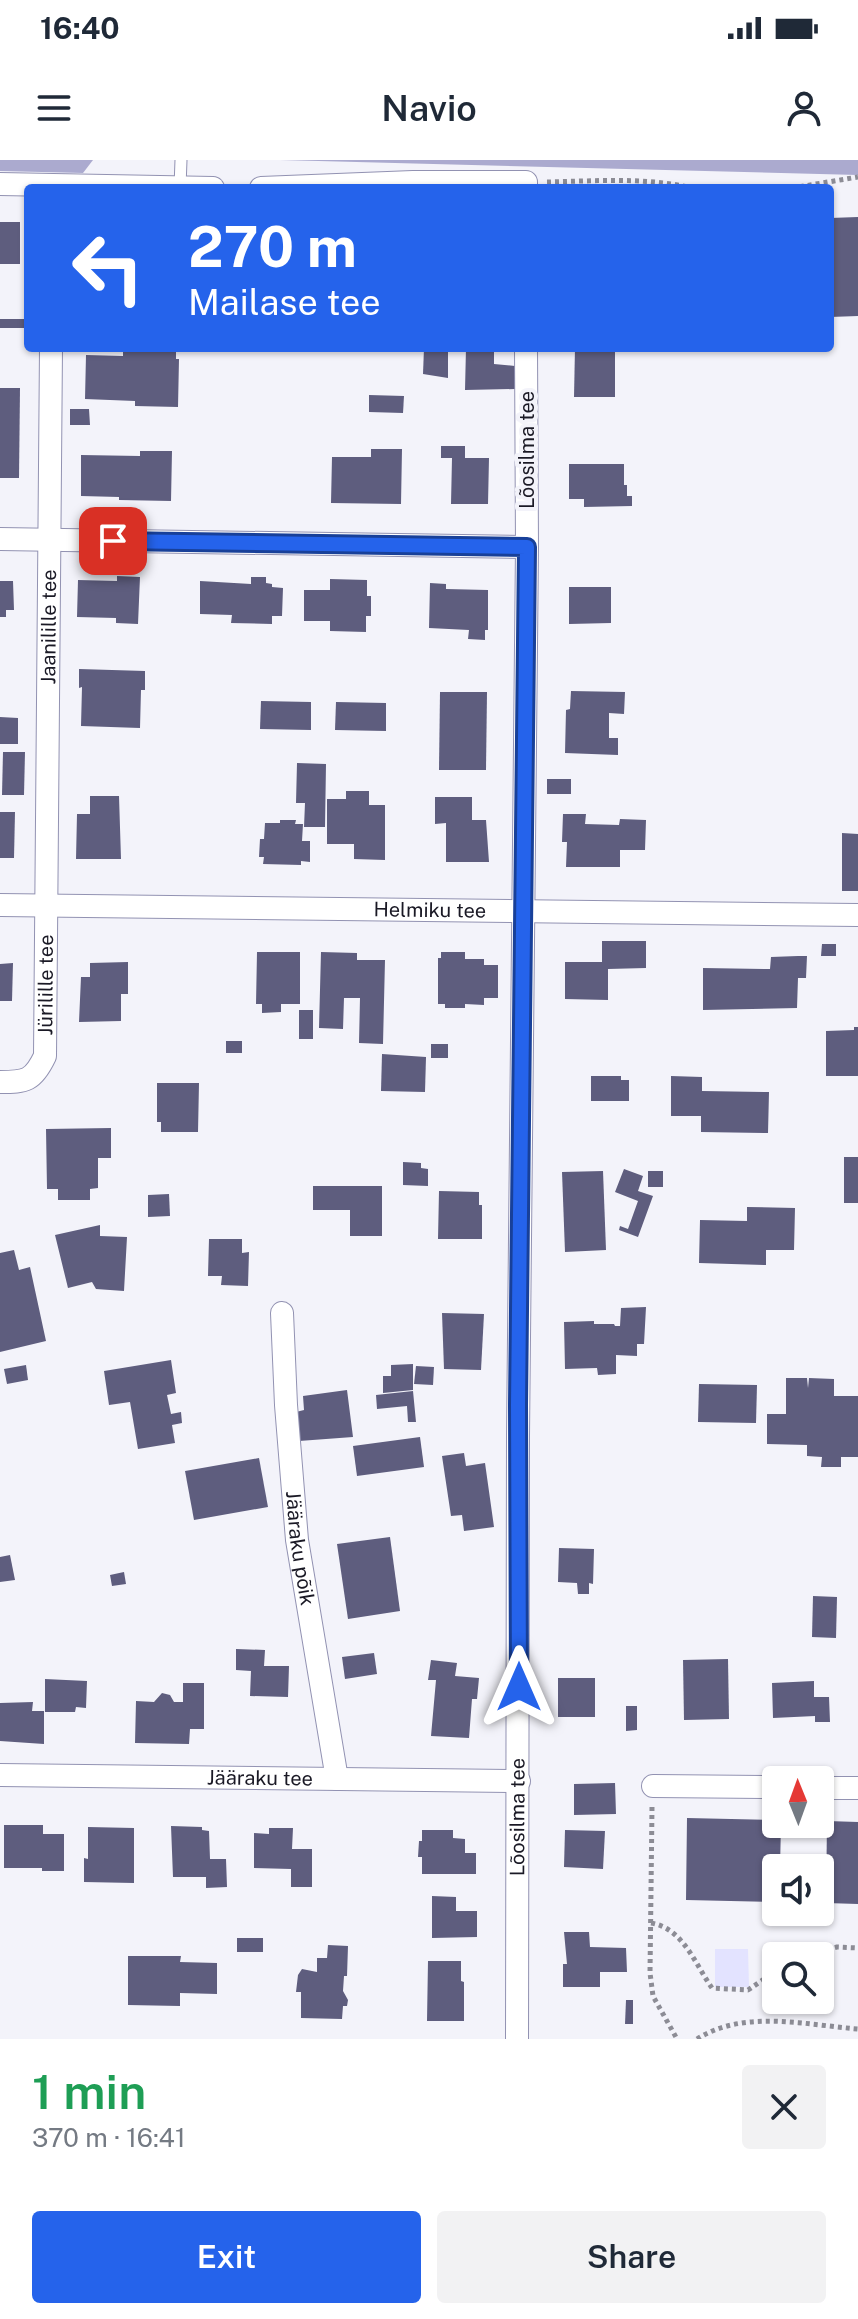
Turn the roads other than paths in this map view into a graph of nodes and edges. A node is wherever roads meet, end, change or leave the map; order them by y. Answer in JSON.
{"nodes":[{"id":1,"x":182,"y":169,"type":"edge"},
{"id":2,"x":0,"y":184,"type":"edge"},
{"id":3,"x":67,"y":184,"type":"edge"},
{"id":4,"x":206,"y":184,"type":"edge"},
{"id":5,"x":362,"y":184,"type":"edge"},
{"id":6,"x":488,"y":184,"type":"edge"},
{"id":7,"x":24,"y":185,"type":"edge"},
{"id":8,"x":51,"y":352,"type":"edge"},
{"id":9,"x":526,"y":352,"type":"edge"},
{"id":10,"x":0,"y":539,"type":"edge"},
{"id":11,"x":50,"y":540,"type":"junction"},
{"id":12,"x":527,"y":547,"type":"junction"},
{"id":13,"x":0,"y":905,"type":"edge"},
{"id":14,"x":46,"y":906,"type":"junction"},
{"id":15,"x":523,"y":913,"type":"junction"},
{"id":16,"x":858,"y":915,"type":"edge"},
{"id":17,"x":0,"y":1082,"type":"edge"},
{"id":18,"x":282,"y":1313,"type":"dead end"},
{"id":19,"x":0,"y":1775,"type":"edge"},
{"id":20,"x":337,"y":1779,"type":"junction"},
{"id":21,"x":519,"y":1781,"type":"junction"},
{"id":22,"x":653,"y":1786,"type":"dead end"},
{"id":23,"x":762,"y":1787,"type":"edge"},
{"id":24,"x":834,"y":1788,"type":"edge"},
{"id":25,"x":858,"y":1788,"type":"edge"},
{"id":26,"x":517,"y":2039,"type":"edge"}],
"edges":[{"from":1,"to":3,"type":"street"},
{"from":1,"to":4,"type":"street"},
{"from":2,"to":7,"type":"street"},
{"from":5,"to":6,"type":"street"},
{"from":8,"to":11,"type":"street","name":"Jaanilille tee"},
{"from":9,"to":12,"type":"street","name":"Lõosilma tee"},
{"from":10,"to":11,"type":"street"},
{"from":11,"to":12,"type":"street"},
{"from":11,"to":14,"type":"street","name":"Jaanilille tee"},
{"from":12,"to":15,"type":"street","name":"Lõosilma tee"},
{"from":13,"to":14,"type":"street","name":"Helmiku tee"},
{"from":14,"to":15,"type":"street","name":"Helmiku tee"},
{"from":14,"to":17,"type":"street","name":"Jürilille tee"},
{"from":15,"to":16,"type":"street","name":"Helmiku tee"},
{"from":15,"to":21,"type":"street","name":"Lõosilma tee"},
{"from":18,"to":20,"type":"street","name":"Jääraku põik"},
{"from":19,"to":20,"type":"street","name":"Jääraku tee"},
{"from":20,"to":21,"type":"street","name":"Jääraku tee"},
{"from":21,"to":26,"type":"street","name":"Lõosilma tee"},
{"from":22,"to":23,"type":"street"},
{"from":24,"to":25,"type":"street"}]}
